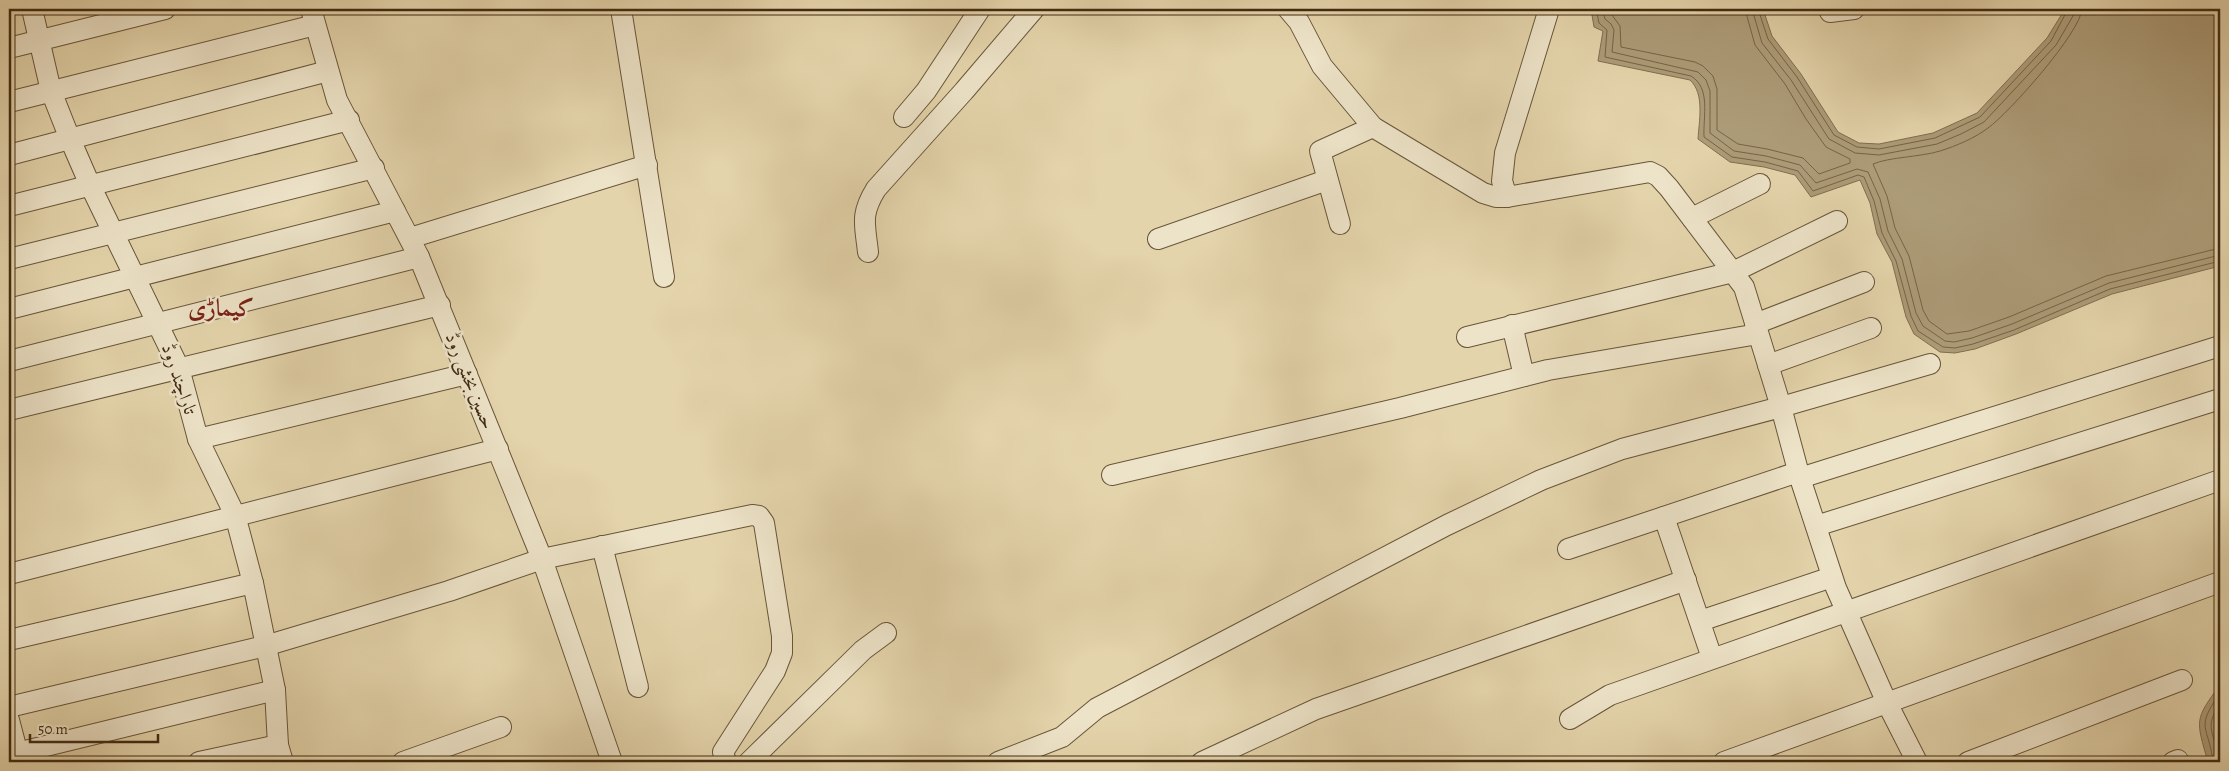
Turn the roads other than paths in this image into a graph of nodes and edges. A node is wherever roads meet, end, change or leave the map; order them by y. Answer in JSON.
{"nodes":[{"id":1,"x":32,"y":9,"type":"edge"},
{"id":2,"x":165,"y":9,"type":"edge"},
{"id":3,"x":622,"y":9,"type":"edge"},
{"id":4,"x":980,"y":9,"type":"edge"},
{"id":5,"x":1034,"y":9,"type":"edge"},
{"id":6,"x":1288,"y":9,"type":"edge"},
{"id":7,"x":1549,"y":9,"type":"edge"},
{"id":8,"x":1854,"y":9,"type":"edge"},
{"id":9,"x":1830,"y":12,"type":"dead end"},
{"id":10,"x":313,"y":17,"type":"edge"},
{"id":11,"x":40,"y":40,"type":"junction"},
{"id":12,"x":9,"y":48,"type":"edge"},
{"id":13,"x":328,"y":72,"type":"junction"},
{"id":14,"x":51,"y":91,"type":"junction"},
{"id":15,"x":9,"y":102,"type":"edge"},
{"id":16,"x":904,"y":116,"type":"dead end"},
{"id":17,"x":349,"y":120,"type":"junction"},
{"id":18,"x":1373,"y":127,"type":"junction"},
{"id":19,"x":70,"y":139,"type":"junction"},
{"id":20,"x":9,"y":155,"type":"edge"},
{"id":21,"x":647,"y":165,"type":"junction"},
{"id":22,"x":374,"y":168,"type":"junction"},
{"id":23,"x":1327,"y":180,"type":"junction"},
{"id":24,"x":1760,"y":184,"type":"dead end"},
{"id":25,"x":90,"y":185,"type":"junction"},
{"id":26,"x":1507,"y":198,"type":"junction"},
{"id":27,"x":9,"y":206,"type":"edge"},
{"id":28,"x":396,"y":210,"type":"junction"},
{"id":29,"x":1692,"y":218,"type":"junction"},
{"id":30,"x":1837,"y":222,"type":"dead end"},
{"id":31,"x":1340,"y":224,"type":"dead end"},
{"id":32,"x":114,"y":233,"type":"junction"},
{"id":33,"x":410,"y":238,"type":"junction"},
{"id":34,"x":1158,"y":239,"type":"dead end"},
{"id":35,"x":868,"y":252,"type":"dead end"},
{"id":36,"x":419,"y":257,"type":"junction"},
{"id":37,"x":9,"y":259,"type":"edge"},
{"id":38,"x":1733,"y":272,"type":"junction"},
{"id":39,"x":664,"y":276,"type":"dead end"},
{"id":40,"x":136,"y":277,"type":"junction"},
{"id":41,"x":1864,"y":282,"type":"dead end"},
{"id":42,"x":440,"y":304,"type":"junction"},
{"id":43,"x":9,"y":309,"type":"edge"},
{"id":44,"x":158,"y":323,"type":"junction"},
{"id":45,"x":1512,"y":325,"type":"junction"},
{"id":46,"x":1871,"y":328,"type":"dead end"},
{"id":47,"x":1757,"y":329,"type":"junction"},
{"id":48,"x":1468,"y":336,"type":"dead end"},
{"id":49,"x":2220,"y":346,"type":"edge"},
{"id":50,"x":9,"y":361,"type":"edge"},
{"id":51,"x":1930,"y":364,"type":"dead end"},
{"id":52,"x":1768,"y":365,"type":"junction"},
{"id":53,"x":179,"y":368,"type":"junction"},
{"id":54,"x":467,"y":374,"type":"junction"},
{"id":55,"x":1524,"y":376,"type":"junction"},
{"id":56,"x":2220,"y":399,"type":"edge"},
{"id":57,"x":1781,"y":407,"type":"junction"},
{"id":58,"x":9,"y":410,"type":"edge"},
{"id":59,"x":198,"y":439,"type":"junction"},
{"id":60,"x":498,"y":449,"type":"junction"},
{"id":61,"x":1112,"y":474,"type":"dead end"},
{"id":62,"x":1799,"y":475,"type":"junction"},
{"id":63,"x":2220,"y":480,"type":"edge"},
{"id":64,"x":236,"y":515,"type":"junction"},
{"id":65,"x":1664,"y":517,"type":"junction"},
{"id":66,"x":1816,"y":526,"type":"junction"},
{"id":67,"x":602,"y":546,"type":"junction"},
{"id":68,"x":1568,"y":549,"type":"dead end"},
{"id":69,"x":542,"y":559,"type":"junction"},
{"id":70,"x":9,"y":574,"type":"edge"},
{"id":71,"x":1832,"y":577,"type":"junction"},
{"id":72,"x":1686,"y":580,"type":"junction"},
{"id":73,"x":2220,"y":582,"type":"edge"},
{"id":74,"x":253,"y":583,"type":"junction"},
{"id":75,"x":1847,"y":613,"type":"junction"},
{"id":76,"x":1700,"y":621,"type":"junction"},
{"id":77,"x":886,"y":633,"type":"dead end"},
{"id":78,"x":9,"y":640,"type":"edge"},
{"id":79,"x":266,"y":646,"type":"junction"},
{"id":80,"x":1712,"y":658,"type":"junction"},
{"id":81,"x":2182,"y":680,"type":"dead end"},
{"id":82,"x":638,"y":687,"type":"dead end"},
{"id":83,"x":275,"y":690,"type":"junction"},
{"id":84,"x":1887,"y":703,"type":"junction"},
{"id":85,"x":9,"y":707,"type":"edge"},
{"id":86,"x":1570,"y":719,"type":"dead end"},
{"id":87,"x":9,"y":720,"type":"edge"},
{"id":88,"x":501,"y":727,"type":"dead end"},
{"id":89,"x":281,"y":754,"type":"edge"},
{"id":90,"x":19,"y":757,"type":"edge"},
{"id":91,"x":199,"y":762,"type":"edge"},
{"id":92,"x":403,"y":762,"type":"edge"},
{"id":93,"x":612,"y":762,"type":"edge"},
{"id":94,"x":726,"y":762,"type":"edge"},
{"id":95,"x":750,"y":762,"type":"edge"},
{"id":96,"x":998,"y":762,"type":"edge"},
{"id":97,"x":1202,"y":762,"type":"edge"},
{"id":98,"x":1724,"y":762,"type":"edge"},
{"id":99,"x":1918,"y":762,"type":"edge"},
{"id":100,"x":1968,"y":762,"type":"edge"}],
"edges":[{"from":1,"to":11,"type":"street","name":"تاراچند روڈ"},
{"from":2,"to":11,"type":"street"},
{"from":3,"to":21,"type":"street"},
{"from":4,"to":16,"type":"street"},
{"from":5,"to":35,"type":"street"},
{"from":6,"to":18,"type":"street"},
{"from":7,"to":26,"type":"street"},
{"from":8,"to":9,"type":"street"},
{"from":10,"to":13,"type":"street","name":"حسین بخشی روڈ"},
{"from":10,"to":14,"type":"street"},
{"from":11,"to":12,"type":"street"},
{"from":11,"to":14,"type":"street","name":"تاراچند روڈ"},
{"from":13,"to":17,"type":"street","name":"حسین بخشی روڈ"},
{"from":13,"to":19,"type":"street"},
{"from":14,"to":15,"type":"street"},
{"from":14,"to":19,"type":"street","name":"تاراچند روڈ"},
{"from":17,"to":22,"type":"street","name":"حسین بخشی روڈ"},
{"from":17,"to":25,"type":"street"},
{"from":18,"to":23,"type":"street"},
{"from":18,"to":26,"type":"street"},
{"from":19,"to":20,"type":"street"},
{"from":19,"to":25,"type":"street","name":"تاراچند روڈ"},
{"from":21,"to":33,"type":"street"},
{"from":21,"to":39,"type":"street"},
{"from":22,"to":28,"type":"street","name":"حسین بخشی روڈ"},
{"from":22,"to":32,"type":"street"},
{"from":23,"to":31,"type":"street"},
{"from":23,"to":34,"type":"street"},
{"from":24,"to":29,"type":"street"},
{"from":25,"to":27,"type":"street"},
{"from":25,"to":32,"type":"street","name":"تاراچند روڈ"},
{"from":26,"to":29,"type":"street"},
{"from":28,"to":33,"type":"street","name":"حسین بخشی روڈ"},
{"from":28,"to":40,"type":"street"},
{"from":29,"to":38,"type":"street"},
{"from":30,"to":38,"type":"street"},
{"from":32,"to":37,"type":"street"},
{"from":32,"to":40,"type":"street","name":"تاراچند روڈ"},
{"from":33,"to":36,"type":"street","name":"حسین بخشی روڈ"},
{"from":36,"to":42,"type":"street","name":"حسین بخشی روڈ"},
{"from":36,"to":44,"type":"street"},
{"from":38,"to":45,"type":"street"},
{"from":38,"to":47,"type":"street"},
{"from":40,"to":43,"type":"street"},
{"from":40,"to":44,"type":"street","name":"تاراچند روڈ"},
{"from":41,"to":47,"type":"street"},
{"from":42,"to":53,"type":"street"},
{"from":42,"to":54,"type":"street","name":"حسین بخشی روڈ"},
{"from":44,"to":50,"type":"street"},
{"from":44,"to":53,"type":"street","name":"تاراچند روڈ"},
{"from":45,"to":48,"type":"street"},
{"from":45,"to":55,"type":"street"},
{"from":46,"to":52,"type":"street"},
{"from":47,"to":52,"type":"street"},
{"from":47,"to":55,"type":"street"},
{"from":49,"to":62,"type":"street"},
{"from":51,"to":57,"type":"street"},
{"from":52,"to":57,"type":"street"},
{"from":53,"to":58,"type":"street"},
{"from":53,"to":59,"type":"street","name":"تاراچند روڈ"},
{"from":54,"to":59,"type":"street"},
{"from":54,"to":60,"type":"street","name":"حسین بخشی روڈ"},
{"from":55,"to":61,"type":"street"},
{"from":56,"to":66,"type":"street"},
{"from":57,"to":62,"type":"street"},
{"from":57,"to":96,"type":"street"},
{"from":59,"to":64,"type":"street","name":"تاراچند روڈ"},
{"from":60,"to":64,"type":"street"},
{"from":60,"to":69,"type":"street","name":"حسین بخشی روڈ"},
{"from":62,"to":65,"type":"street"},
{"from":62,"to":66,"type":"street"},
{"from":63,"to":75,"type":"street"},
{"from":64,"to":70,"type":"street"},
{"from":64,"to":74,"type":"street","name":"تاراچند روڈ"},
{"from":65,"to":68,"type":"street"},
{"from":65,"to":72,"type":"street"},
{"from":66,"to":71,"type":"street"},
{"from":67,"to":69,"type":"street"},
{"from":67,"to":82,"type":"street"},
{"from":67,"to":94,"type":"street"},
{"from":69,"to":79,"type":"street"},
{"from":69,"to":93,"type":"street","name":"حسین بخشی روڈ"},
{"from":71,"to":75,"type":"street"},
{"from":71,"to":76,"type":"street"},
{"from":72,"to":76,"type":"street"},
{"from":72,"to":97,"type":"street"},
{"from":73,"to":84,"type":"street"},
{"from":74,"to":78,"type":"street"},
{"from":74,"to":79,"type":"street","name":"تاراچند روڈ"},
{"from":75,"to":80,"type":"street"},
{"from":75,"to":84,"type":"street"},
{"from":76,"to":80,"type":"street"},
{"from":77,"to":95,"type":"street"},
{"from":79,"to":83,"type":"street","name":"تاراچند روڈ"},
{"from":79,"to":85,"type":"street"},
{"from":80,"to":86,"type":"street"},
{"from":81,"to":100,"type":"street"},
{"from":83,"to":89,"type":"street","name":"تاراچند روڈ"},
{"from":83,"to":90,"type":"street"},
{"from":84,"to":98,"type":"street"},
{"from":84,"to":99,"type":"street"},
{"from":87,"to":90,"type":"street"},
{"from":88,"to":92,"type":"street"},
{"from":89,"to":91,"type":"street"}]}
